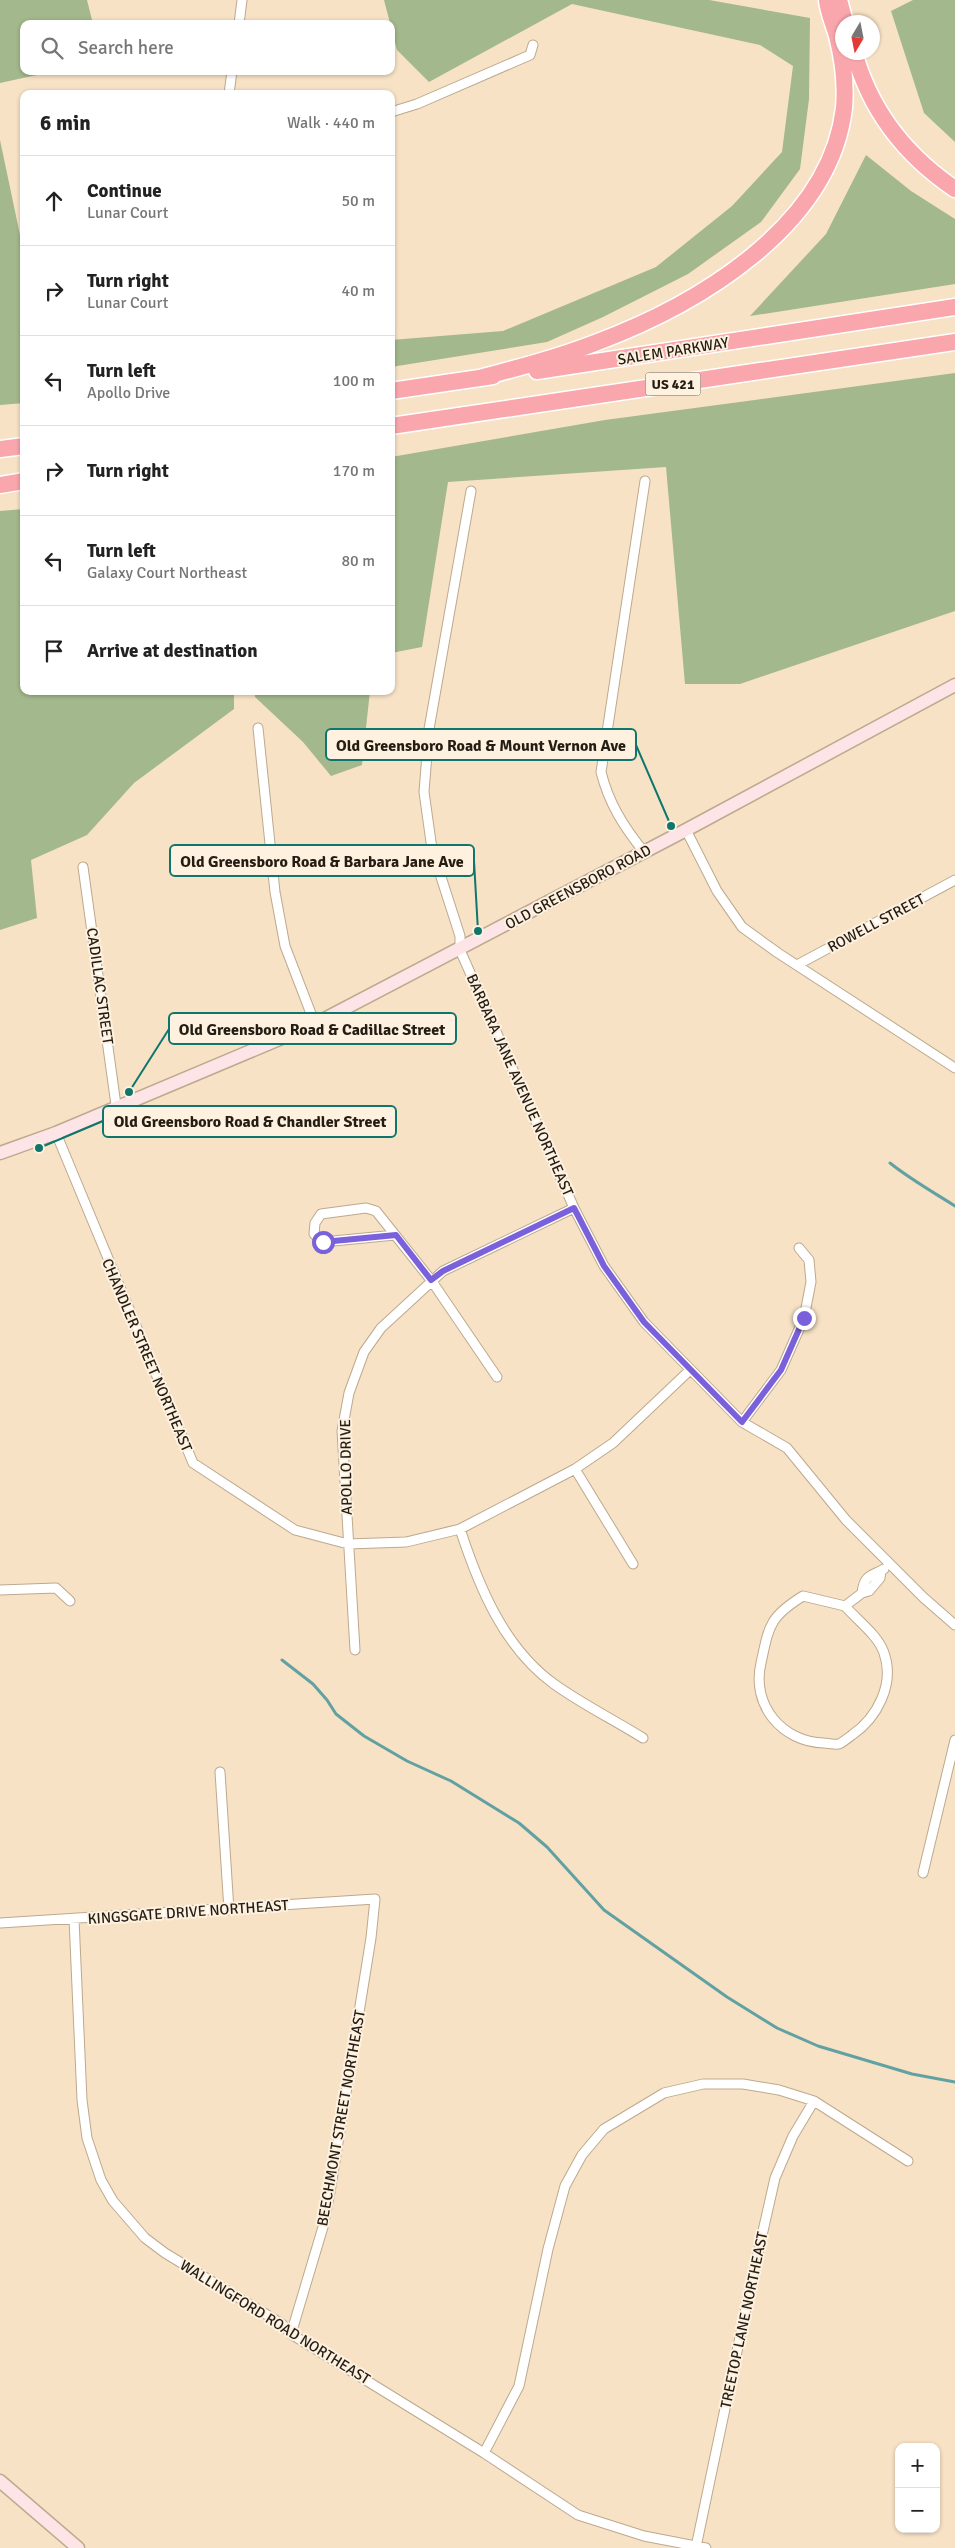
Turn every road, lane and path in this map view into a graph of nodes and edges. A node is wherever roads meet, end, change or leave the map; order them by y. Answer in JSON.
{"nodes":[{"id":1,"x":242,"y":0,"type":"edge"},
{"id":2,"x":827,"y":0,"type":"edge"},
{"id":3,"x":839,"y":0,"type":"edge"},
{"id":4,"x":843,"y":15,"type":"edge"},
{"id":5,"x":240,"y":20,"type":"edge"},
{"id":6,"x":533,"y":45,"type":"dead end"},
{"id":7,"x":857,"y":60,"type":"edge"},
{"id":8,"x":231,"y":75,"type":"edge"},
{"id":9,"x":230,"y":90,"type":"edge"},
{"id":10,"x":395,"y":111,"type":"edge"},
{"id":11,"x":955,"y":189,"type":"edge"},
{"id":12,"x":955,"y":307,"type":"edge"},
{"id":13,"x":955,"y":342,"type":"edge"},
{"id":14,"x":483,"y":377,"type":"junction"},
{"id":15,"x":395,"y":390,"type":"edge"},
{"id":16,"x":395,"y":425,"type":"edge"},
{"id":17,"x":20,"y":446,"type":"edge"},
{"id":18,"x":0,"y":449,"type":"edge"},
{"id":19,"x":645,"y":481,"type":"dead end"},
{"id":20,"x":20,"y":482,"type":"edge"},
{"id":21,"x":0,"y":485,"type":"edge"},
{"id":22,"x":471,"y":491,"type":"dead end"},
{"id":23,"x":955,"y":685,"type":"edge"},
{"id":24,"x":258,"y":728,"type":"dead end"},
{"id":25,"x":686,"y":830,"type":"junction"},
{"id":26,"x":644,"y":852,"type":"junction"},
{"id":27,"x":83,"y":867,"type":"dead end"},
{"id":28,"x":955,"y":880,"type":"edge"},
{"id":29,"x":460,"y":950,"type":"junction"},
{"id":30,"x":797,"y":965,"type":"junction"},
{"id":31,"x":315,"y":1024,"type":"junction"},
{"id":32,"x":955,"y":1068,"type":"edge"},
{"id":33,"x":116,"y":1105,"type":"junction"},
{"id":34,"x":56,"y":1132,"type":"junction"},
{"id":35,"x":0,"y":1153,"type":"edge"},
{"id":36,"x":574,"y":1208,"type":"junction"},
{"id":37,"x":396,"y":1235,"type":"junction"},
{"id":38,"x":799,"y":1248,"type":"dead end"},
{"id":39,"x":431,"y":1280,"type":"junction"},
{"id":40,"x":690,"y":1370,"type":"junction"},
{"id":41,"x":497,"y":1377,"type":"dead end"},
{"id":42,"x":742,"y":1422,"type":"junction"},
{"id":43,"x":575,"y":1469,"type":"junction"},
{"id":44,"x":460,"y":1529,"type":"junction"},
{"id":45,"x":348,"y":1544,"type":"junction"},
{"id":46,"x":633,"y":1564,"type":"dead end"},
{"id":47,"x":890,"y":1564,"type":"junction"},
{"id":48,"x":0,"y":1590,"type":"edge"},
{"id":49,"x":70,"y":1602,"type":"dead end"},
{"id":50,"x":845,"y":1606,"type":"junction"},
{"id":51,"x":955,"y":1625,"type":"edge"},
{"id":52,"x":356,"y":1650,"type":"dead end"},
{"id":53,"x":643,"y":1738,"type":"dead end"},
{"id":54,"x":955,"y":1740,"type":"edge"},
{"id":55,"x":220,"y":1772,"type":"dead end"},
{"id":56,"x":923,"y":1872,"type":"dead end"},
{"id":57,"x":375,"y":1899,"type":"joint"},
{"id":58,"x":229,"y":1910,"type":"junction"},
{"id":59,"x":74,"y":1919,"type":"junction"},
{"id":60,"x":0,"y":1923,"type":"edge"},
{"id":61,"x":814,"y":2100,"type":"junction"},
{"id":62,"x":908,"y":2161,"type":"dead end"},
{"id":63,"x":291,"y":2334,"type":"junction"},
{"id":64,"x":484,"y":2453,"type":"junction"},
{"id":65,"x":0,"y":2481,"type":"edge"},
{"id":66,"x":78,"y":2548,"type":"edge"},
{"id":67,"x":701,"y":2548,"type":"edge"}],
"edges":[{"from":1,"to":5,"type":"street"},
{"from":2,"to":14,"type":"highway"},
{"from":3,"to":4,"type":"highway"},
{"from":6,"to":10,"type":"street"},
{"from":7,"to":11,"type":"highway"},
{"from":8,"to":9,"type":"street"},
{"from":12,"to":14,"type":"highway","name":"SALEM PARKWAY","number":"US 421"},
{"from":13,"to":16,"type":"highway","number":"US 421"},
{"from":14,"to":15,"type":"highway","name":"SALEM PARKWAY","number":"US 421"},
{"from":17,"to":18,"type":"highway"},
{"from":19,"to":26,"type":"street"},
{"from":20,"to":21,"type":"highway"},
{"from":22,"to":29,"type":"street","name":"BARBARA JANE AVENUE NORTHEAST"},
{"from":23,"to":25,"type":"street","name":"OLD GREENSBORO ROAD"},
{"from":24,"to":31,"type":"street"},
{"from":25,"to":26,"type":"street","name":"OLD GREENSBORO ROAD"},
{"from":25,"to":30,"type":"street"},
{"from":26,"to":29,"type":"street","name":"OLD GREENSBORO ROAD"},
{"from":27,"to":33,"type":"street","name":"CADILLAC STREET"},
{"from":28,"to":30,"type":"street","name":"ROWELL STREET"},
{"from":29,"to":31,"type":"street","name":"OLD GREENSBORO ROAD"},
{"from":29,"to":36,"type":"street","name":"BARBARA JANE AVENUE NORTHEAST"},
{"from":30,"to":32,"type":"street"},
{"from":31,"to":33,"type":"street","name":"OLD GREENSBORO ROAD"},
{"from":33,"to":34,"type":"street","name":"OLD GREENSBORO ROAD"},
{"from":34,"to":35,"type":"street","name":"OLD GREENSBORO ROAD"},
{"from":34,"to":45,"type":"street","name":"CHANDLER STREET NORTHEAST"},
{"from":36,"to":39,"type":"street","name":"APOLLO DRIVE"},
{"from":36,"to":40,"type":"street","name":"BARBARA JANE AVENUE NORTHEAST"},
{"from":37,"to":37,"type":"street"},
{"from":37,"to":39,"type":"street"},
{"from":38,"to":42,"type":"street"},
{"from":39,"to":41,"type":"street"},
{"from":39,"to":45,"type":"street","name":"APOLLO DRIVE"},
{"from":40,"to":42,"type":"street","name":"BARBARA JANE AVENUE NORTHEAST"},
{"from":40,"to":43,"type":"street","name":"CHANDLER STREET NORTHEAST"},
{"from":42,"to":47,"type":"street","name":"BARBARA JANE AVENUE NORTHEAST"},
{"from":43,"to":44,"type":"street","name":"CHANDLER STREET NORTHEAST"},
{"from":43,"to":46,"type":"street"},
{"from":44,"to":45,"type":"street","name":"CHANDLER STREET NORTHEAST"},
{"from":44,"to":53,"type":"street"},
{"from":45,"to":52,"type":"street","name":"APOLLO DRIVE"},
{"from":47,"to":50,"type":"street"},
{"from":47,"to":51,"type":"street","name":"BARBARA JANE AVENUE NORTHEAST"},
{"from":48,"to":49,"type":"street"},
{"from":50,"to":50,"type":"street"},
{"from":54,"to":56,"type":"street"},
{"from":55,"to":58,"type":"street"},
{"from":57,"to":58,"type":"street","name":"KINGSGATE DRIVE NORTHEAST"},
{"from":57,"to":63,"type":"street","name":"BEECHMONT STREET NORTHEAST"},
{"from":58,"to":59,"type":"street","name":"KINGSGATE DRIVE NORTHEAST"},
{"from":59,"to":60,"type":"street","name":"KINGSGATE DRIVE NORTHEAST"},
{"from":59,"to":63,"type":"street","name":"WALLINGFORD ROAD NORTHEAST"},
{"from":61,"to":62,"type":"street"},
{"from":61,"to":64,"type":"street"},
{"from":61,"to":67,"type":"street","name":"TREETOP LANE NORTHEAST"},
{"from":63,"to":64,"type":"street","name":"WALLINGFORD ROAD NORTHEAST"},
{"from":64,"to":67,"type":"street","name":"WALLINGFORD ROAD NORTHEAST"},
{"from":65,"to":66,"type":"street"}]}
